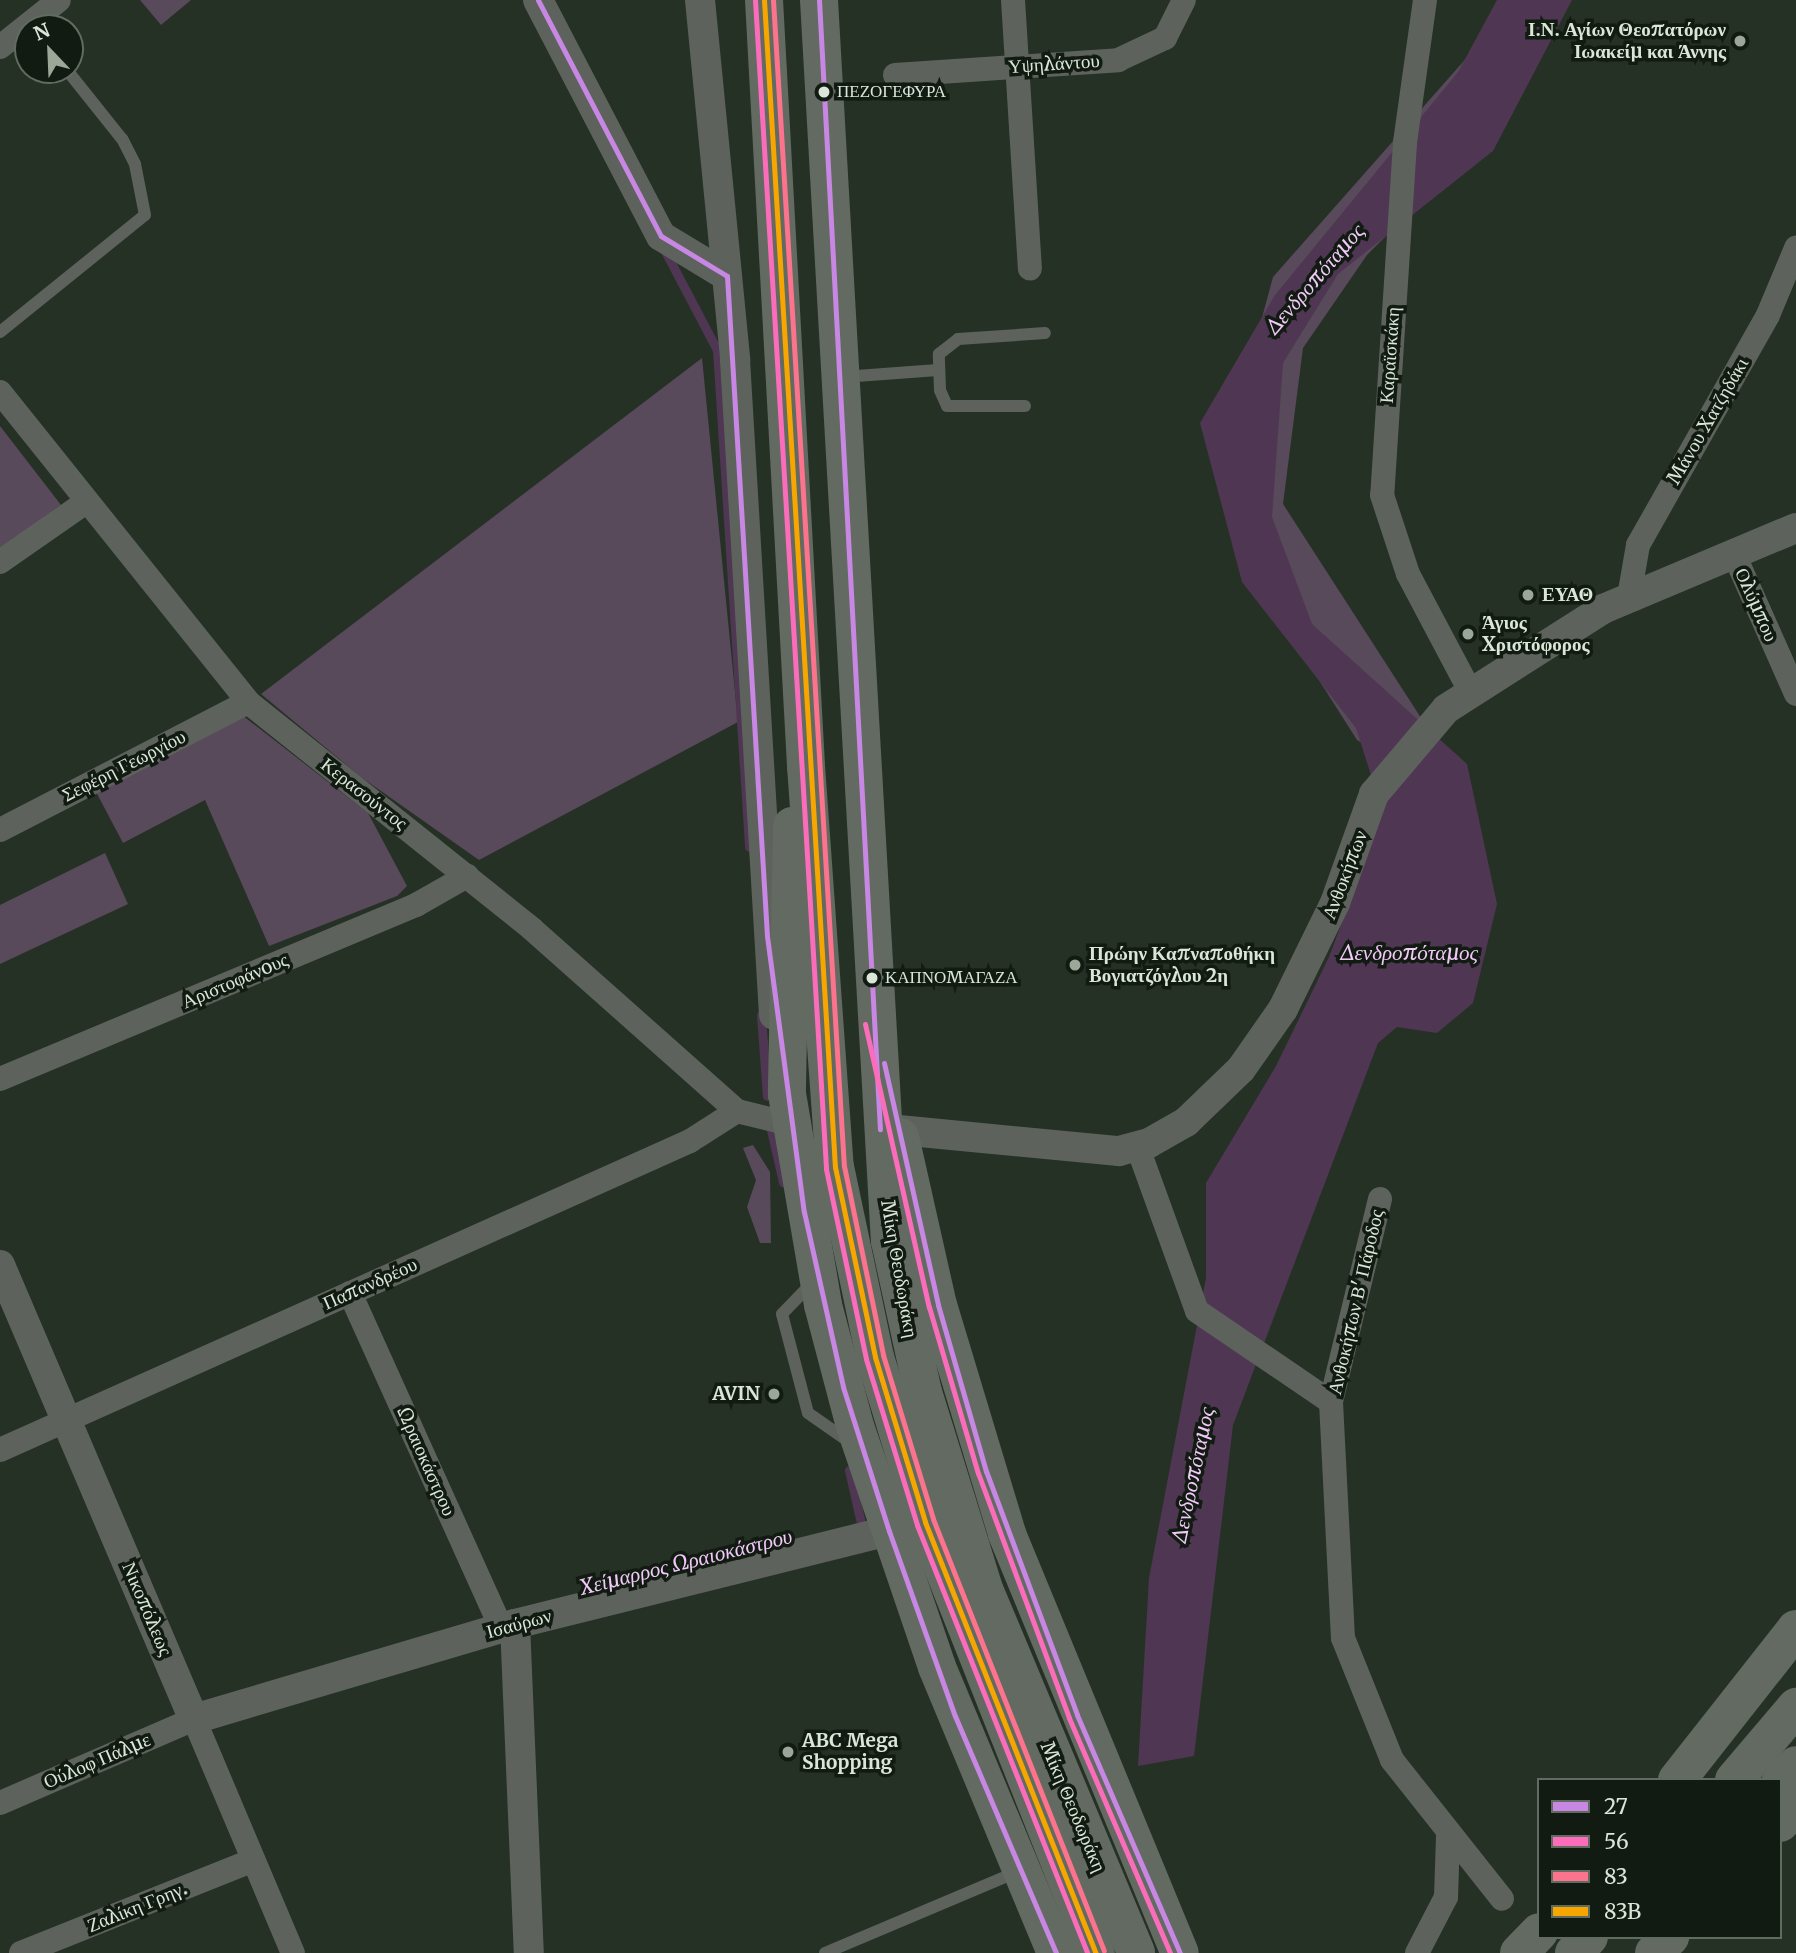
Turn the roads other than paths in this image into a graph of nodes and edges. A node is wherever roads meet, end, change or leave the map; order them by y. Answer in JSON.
{"nodes":[{"id":1,"x":59,"y":0,"type":"edge"},
{"id":2,"x":537,"y":0,"type":"edge"},
{"id":3,"x":700,"y":0,"type":"edge"},
{"id":4,"x":764,"y":0,"type":"edge"},
{"id":5,"x":819,"y":0,"type":"edge"},
{"id":6,"x":1013,"y":0,"type":"edge"},
{"id":7,"x":1184,"y":0,"type":"edge"},
{"id":8,"x":1425,"y":0,"type":"edge"},
{"id":9,"x":44,"y":14,"type":"edge"},
{"id":10,"x":1015,"y":66,"type":"junction"},
{"id":11,"x":895,"y":75,"type":"dead end"},
{"id":12,"x":78,"y":84,"type":"edge"},
{"id":13,"x":1796,"y":248,"type":"edge"},
{"id":14,"x":1030,"y":268,"type":"dead end"},
{"id":15,"x":727,"y":276,"type":"junction"},
{"id":16,"x":0,"y":331,"type":"edge"},
{"id":17,"x":1045,"y":333,"type":"dead end"},
{"id":18,"x":938,"y":370,"type":"junction"},
{"id":19,"x":842,"y":377,"type":"junction"},
{"id":20,"x":0,"y":392,"type":"edge"},
{"id":21,"x":1024,"y":406,"type":"dead end"},
{"id":22,"x":86,"y":502,"type":"junction"},
{"id":23,"x":1796,"y":528,"type":"edge"},
{"id":24,"x":1734,"y":554,"type":"junction"},
{"id":25,"x":0,"y":562,"type":"edge"},
{"id":26,"x":1629,"y":597,"type":"junction"},
{"id":27,"x":1470,"y":691,"type":"junction"},
{"id":28,"x":1796,"y":694,"type":"edge"},
{"id":29,"x":248,"y":702,"type":"junction"},
{"id":30,"x":806,"y":766,"type":"junction"},
{"id":31,"x":0,"y":830,"type":"edge"},
{"id":32,"x":467,"y":876,"type":"junction"},
{"id":33,"x":874,"y":1022,"type":"junction"},
{"id":34,"x":0,"y":1079,"type":"edge"},
{"id":35,"x":789,"y":1109,"type":"junction"},
{"id":36,"x":737,"y":1111,"type":"junction"},
{"id":37,"x":899,"y":1130,"type":"junction"},
{"id":38,"x":1138,"y":1147,"type":"junction"},
{"id":39,"x":1380,"y":1199,"type":"dead end"},
{"id":40,"x":1,"y":1269,"type":"edge"},
{"id":41,"x":350,"y":1293,"type":"junction"},
{"id":42,"x":1331,"y":1402,"type":"junction"},
{"id":43,"x":66,"y":1423,"type":"junction"},
{"id":44,"x":0,"y":1450,"type":"edge"},
{"id":45,"x":889,"y":1531,"type":"junction"},
{"id":46,"x":508,"y":1626,"type":"junction"},
{"id":47,"x":1796,"y":1629,"type":"edge"},
{"id":48,"x":1796,"y":1707,"type":"edge"},
{"id":49,"x":194,"y":1719,"type":"junction"},
{"id":50,"x":1796,"y":1765,"type":"edge"},
{"id":51,"x":1679,"y":1778,"type":"edge"},
{"id":52,"x":1736,"y":1778,"type":"edge"},
{"id":53,"x":1782,"y":1781,"type":"edge"},
{"id":54,"x":0,"y":1803,"type":"edge"},
{"id":55,"x":1796,"y":1807,"type":"edge"},
{"id":56,"x":1782,"y":1821,"type":"edge"},
{"id":57,"x":1448,"y":1837,"type":"junction"},
{"id":58,"x":1067,"y":1838,"type":"junction"},
{"id":59,"x":253,"y":1860,"type":"junction"},
{"id":60,"x":1020,"y":1871,"type":"junction"},
{"id":61,"x":1502,"y":1899,"type":"dead end"},
{"id":62,"x":1537,"y":1933,"type":"edge"},
{"id":63,"x":1587,"y":1939,"type":"edge"},
{"id":64,"x":1638,"y":1939,"type":"edge"},
{"id":65,"x":1668,"y":1939,"type":"edge"},
{"id":66,"x":22,"y":1953,"type":"edge"},
{"id":67,"x":293,"y":1953,"type":"edge"},
{"id":68,"x":528,"y":1953,"type":"edge"},
{"id":69,"x":825,"y":1953,"type":"edge"},
{"id":70,"x":1056,"y":1953,"type":"edge"},
{"id":71,"x":1096,"y":1953,"type":"edge"},
{"id":72,"x":1136,"y":1953,"type":"edge"},
{"id":73,"x":1180,"y":1953,"type":"edge"},
{"id":74,"x":1418,"y":1953,"type":"edge"},
{"id":75,"x":1519,"y":1953,"type":"edge"},
{"id":76,"x":1574,"y":1953,"type":"edge"},
{"id":77,"x":1625,"y":1953,"type":"edge"},
{"id":78,"x":1654,"y":1953,"type":"edge"}],
"edges":[{"from":1,"to":9,"type":"street"},
{"from":2,"to":15,"type":"street"},
{"from":3,"to":15,"type":"street"},
{"from":4,"to":30,"type":"highway","name":"Μίκη Θεοδωράκη"},
{"from":5,"to":19,"type":"highway","name":"Μίκη Θεοδωράκη"},
{"from":6,"to":10,"type":"street"},
{"from":7,"to":10,"type":"street","name":"Υψηλάντου"},
{"from":8,"to":27,"type":"street","name":"Καραϊσκάκη"},
{"from":10,"to":11,"type":"street","name":"Υψηλάντου"},
{"from":10,"to":14,"type":"street"},
{"from":12,"to":16,"type":"lane"},
{"from":13,"to":26,"type":"street","name":"Μάνου Χατζηδάκι"},
{"from":15,"to":35,"type":"street"},
{"from":17,"to":18,"type":"lane"},
{"from":18,"to":19,"type":"lane"},
{"from":18,"to":21,"type":"lane"},
{"from":19,"to":33,"type":"highway","name":"Μίκη Θεοδωράκη"},
{"from":20,"to":22,"type":"street","name":"Κερασούντος"},
{"from":22,"to":25,"type":"street"},
{"from":22,"to":29,"type":"street","name":"Κερασούντος"},
{"from":23,"to":24,"type":"street","name":"Ανθοκήπων"},
{"from":24,"to":26,"type":"street","name":"Ανθοκήπων"},
{"from":24,"to":28,"type":"street","name":"Ολύμπου"},
{"from":26,"to":27,"type":"street","name":"Ανθοκήπων"},
{"from":27,"to":38,"type":"street","name":"Ανθοκήπων"},
{"from":29,"to":31,"type":"street","name":"Σεφέρη Γεωργίου"},
{"from":29,"to":32,"type":"street","name":"Κερασούντος"},
{"from":30,"to":35,"type":"highway"},
{"from":30,"to":58,"type":"highway","name":"Μίκη Θεοδωράκη"},
{"from":32,"to":34,"type":"street","name":"Αριστοφάνoυς"},
{"from":32,"to":36,"type":"street","name":"Κερασούντος"},
{"from":33,"to":37,"type":"highway"},
{"from":33,"to":58,"type":"highway","name":"Μίκη Θεοδωράκη"},
{"from":35,"to":36,"type":"street","name":"Κερασούντος"},
{"from":35,"to":45,"type":"highway"},
{"from":36,"to":41,"type":"street","name":"Παπανδρέου"},
{"from":37,"to":38,"type":"street","name":"Ανθοκήπων"},
{"from":37,"to":73,"type":"highway"},
{"from":38,"to":42,"type":"street"},
{"from":39,"to":42,"type":"street","name":"Ανθοκήπων Β' Πάροδος"},
{"from":40,"to":43,"type":"street","name":"Νικοπόλεως"},
{"from":41,"to":43,"type":"street","name":"Παπανδρέου"},
{"from":41,"to":46,"type":"street","name":"Ωραιοκάστρου"},
{"from":42,"to":57,"type":"street","name":"Ανθοκήπων Β' Πάροδος"},
{"from":43,"to":44,"type":"street","name":"Παπανδρέου"},
{"from":43,"to":49,"type":"street","name":"Νικοπόλεως"},
{"from":45,"to":46,"type":"street","name":"Ισαύρων"},
{"from":45,"to":60,"type":"highway"},
{"from":46,"to":49,"type":"street","name":"Ισαύρων"},
{"from":46,"to":68,"type":"street","name":"Ωραιοκάστρου"},
{"from":47,"to":51,"type":"highway"},
{"from":48,"to":52,"type":"highway"},
{"from":49,"to":54,"type":"street","name":"Ούλοφ Πάλμε"},
{"from":49,"to":59,"type":"street","name":"Νικοπόλεως"},
{"from":50,"to":53,"type":"highway"},
{"from":55,"to":56,"type":"highway"},
{"from":57,"to":61,"type":"street","name":"Ανθοκήπων Β' Πάροδος"},
{"from":57,"to":74,"type":"street"},
{"from":58,"to":71,"type":"highway","name":"Μίκη Θεοδωράκη"},
{"from":58,"to":72,"type":"highway","name":"Μίκη Θεοδωράκη"},
{"from":59,"to":66,"type":"street","name":"Ζαλίκη Γρηγ."},
{"from":59,"to":67,"type":"street","name":"Νικοπόλεως"},
{"from":60,"to":69,"type":"lane"},
{"from":60,"to":70,"type":"highway"},
{"from":62,"to":75,"type":"highway"},
{"from":63,"to":76,"type":"highway"},
{"from":64,"to":77,"type":"highway"},
{"from":65,"to":78,"type":"highway"}]}
